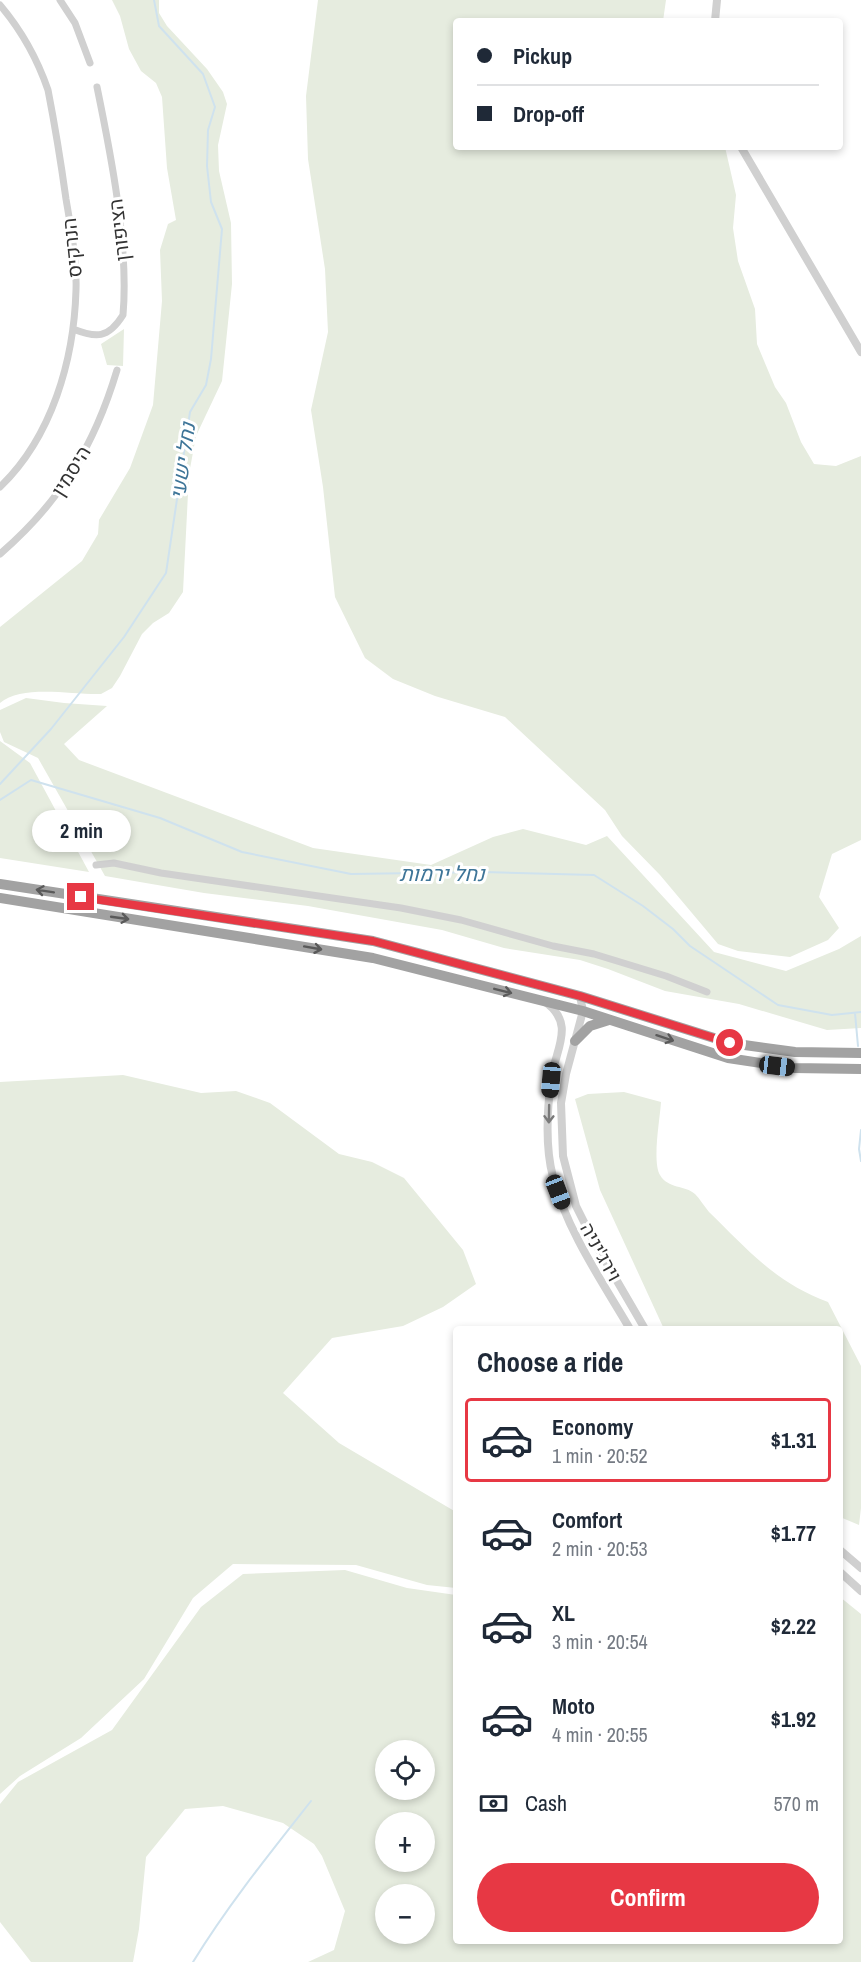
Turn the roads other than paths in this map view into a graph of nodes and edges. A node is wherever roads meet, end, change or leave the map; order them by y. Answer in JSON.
{"nodes":[{"id":1,"x":60,"y":0,"type":"edge"},
{"id":2,"x":717,"y":0,"type":"edge"},
{"id":3,"x":0,"y":5,"type":"edge"},
{"id":4,"x":715,"y":18,"type":"edge"},
{"id":5,"x":90,"y":63,"type":"dead end"},
{"id":6,"x":97,"y":87,"type":"dead end"},
{"id":7,"x":743,"y":150,"type":"edge"},
{"id":8,"x":73,"y":329,"type":"junction"},
{"id":9,"x":861,"y":352,"type":"edge"},
{"id":10,"x":117,"y":370,"type":"dead end"},
{"id":11,"x":0,"y":487,"type":"edge"},
{"id":12,"x":0,"y":554,"type":"edge"},
{"id":13,"x":96,"y":865,"type":"dead end"},
{"id":14,"x":0,"y":884,"type":"edge"},
{"id":15,"x":0,"y":898,"type":"edge"},
{"id":16,"x":707,"y":992,"type":"dead end"},
{"id":17,"x":580,"y":996,"type":"junction"},
{"id":18,"x":543,"y":1001,"type":"junction"},
{"id":19,"x":583,"y":1011,"type":"junction"},
{"id":20,"x":609,"y":1020,"type":"junction"},
{"id":21,"x":575,"y":1041,"type":"junction"},
{"id":22,"x":861,"y":1053,"type":"edge"},
{"id":23,"x":861,"y":1069,"type":"edge"},
{"id":24,"x":628,"y":1326,"type":"edge"},
{"id":25,"x":643,"y":1326,"type":"edge"},
{"id":26,"x":843,"y":1553,"type":"edge"},
{"id":27,"x":861,"y":1568,"type":"edge"},
{"id":28,"x":843,"y":1575,"type":"edge"},
{"id":29,"x":861,"y":1591,"type":"edge"}],
"edges":[{"from":1,"to":5,"type":"street"},
{"from":2,"to":4,"type":"street"},
{"from":3,"to":8,"type":"street","name":"הנרקיס"},
{"from":6,"to":8,"type":"street","name":"הציפורן"},
{"from":7,"to":9,"type":"street"},
{"from":8,"to":11,"type":"street","name":"הנרקיס"},
{"from":10,"to":12,"type":"street","name":"היסמין"},
{"from":13,"to":16,"type":"street"},
{"from":17,"to":14,"type":"highway","one_way":true},
{"from":15,"to":18,"type":"highway","one_way":true},
{"from":17,"to":19,"type":"street","name":"וירג'יניה"},
{"from":17,"to":22,"type":"highway"},
{"from":18,"to":19,"type":"highway"},
{"from":18,"to":24,"type":"street","name":"וירג'יניה","one_way":true},
{"from":19,"to":20,"type":"highway"},
{"from":19,"to":21,"type":"street","name":"וירג'יניה"},
{"from":20,"to":21,"type":"highway"},
{"from":20,"to":23,"type":"highway","one_way":true},
{"from":21,"to":25,"type":"street","name":"וירג'יניה"},
{"from":26,"to":27,"type":"street"},
{"from":28,"to":29,"type":"street"}]}
